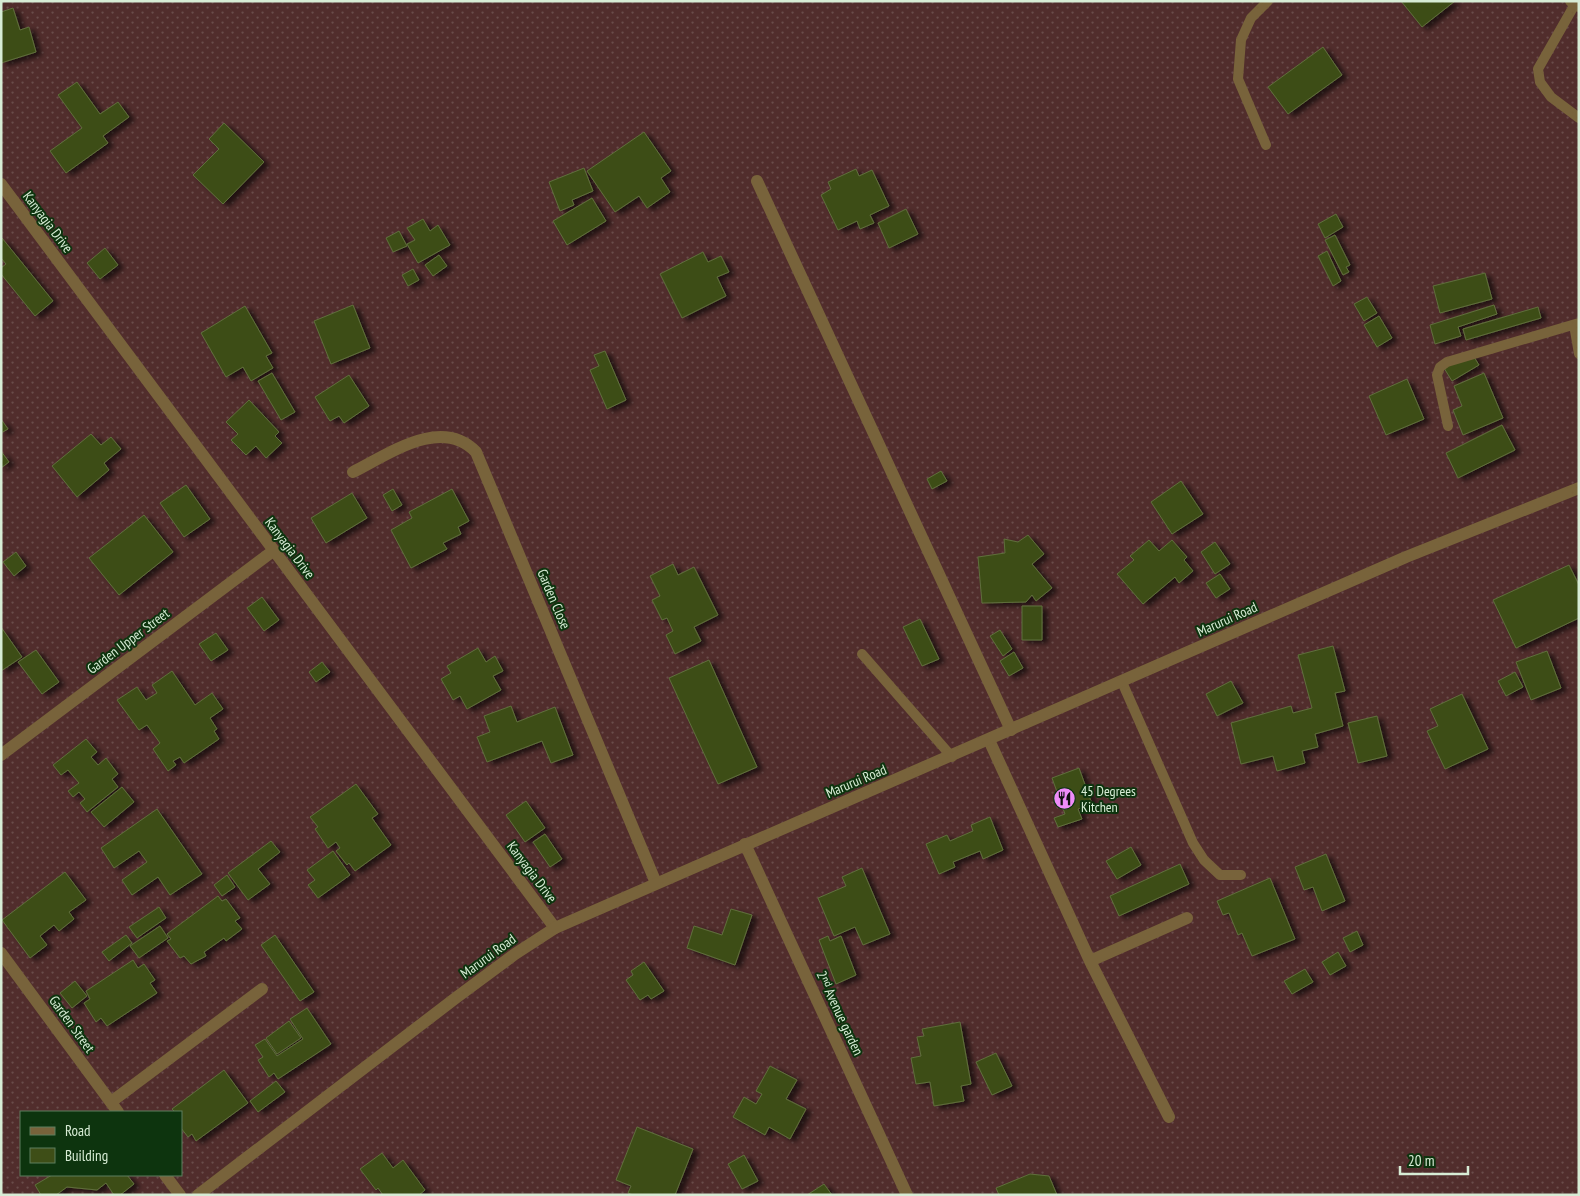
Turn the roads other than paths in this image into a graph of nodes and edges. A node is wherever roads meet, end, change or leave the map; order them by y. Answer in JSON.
{"nodes":[{"id":1,"x":1268,"y":1,"type":"edge"},
{"id":2,"x":1576,"y":3,"type":"edge"},
{"id":3,"x":1579,"y":118,"type":"edge"},
{"id":4,"x":1266,"y":145,"type":"dead end"},
{"id":5,"x":757,"y":181,"type":"dead end"},
{"id":6,"x":1,"y":184,"type":"edge"},
{"id":7,"x":1576,"y":324,"type":"edge"},
{"id":8,"x":1579,"y":354,"type":"edge"},
{"id":9,"x":1448,"y":426,"type":"dead end"},
{"id":10,"x":353,"y":472,"type":"dead end"},
{"id":11,"x":1579,"y":488,"type":"edge"},
{"id":12,"x":273,"y":551,"type":"junction"},
{"id":13,"x":862,"y":654,"type":"dead end"},
{"id":14,"x":1122,"y":682,"type":"junction"},
{"id":15,"x":1012,"y":730,"type":"junction"},
{"id":16,"x":988,"y":740,"type":"junction"},
{"id":17,"x":1,"y":755,"type":"edge"},
{"id":18,"x":952,"y":756,"type":"junction"},
{"id":19,"x":745,"y":844,"type":"junction"},
{"id":20,"x":1241,"y":875,"type":"dead end"},
{"id":21,"x":656,"y":883,"type":"junction"},
{"id":22,"x":1187,"y":918,"type":"dead end"},
{"id":23,"x":555,"y":928,"type":"junction"},
{"id":24,"x":1,"y":953,"type":"edge"},
{"id":25,"x":1090,"y":961,"type":"junction"},
{"id":26,"x":262,"y":989,"type":"dead end"},
{"id":27,"x":115,"y":1107,"type":"edge"},
{"id":28,"x":1169,"y":1117,"type":"dead end"},
{"id":29,"x":166,"y":1176,"type":"edge"},
{"id":30,"x":180,"y":1195,"type":"edge"},
{"id":31,"x":198,"y":1195,"type":"edge"},
{"id":32,"x":906,"y":1195,"type":"edge"}],
"edges":[{"from":1,"to":4,"type":"lane"},
{"from":2,"to":3,"type":"lane"},
{"from":5,"to":15,"type":"street"},
{"from":6,"to":12,"type":"street","name":"Kanyagia Drive"},
{"from":7,"to":8,"type":"lane"},
{"from":7,"to":9,"type":"lane"},
{"from":10,"to":21,"type":"street","name":"Garden Close"},
{"from":11,"to":14,"type":"street","name":"Marurui Road"},
{"from":12,"to":17,"type":"street","name":"Garden Upper Street"},
{"from":12,"to":23,"type":"street","name":"Kanyagia Drive"},
{"from":13,"to":18,"type":"lane"},
{"from":14,"to":15,"type":"street","name":"Marurui Road"},
{"from":14,"to":20,"type":"lane"},
{"from":15,"to":16,"type":"street","name":"Marurui Road"},
{"from":16,"to":18,"type":"street","name":"Marurui Road"},
{"from":16,"to":25,"type":"street"},
{"from":18,"to":19,"type":"street","name":"Marurui Road"},
{"from":19,"to":21,"type":"street","name":"Marurui Road"},
{"from":19,"to":32,"type":"street","name":"2ⁿᵈ Avenue garden"},
{"from":21,"to":23,"type":"street","name":"Marurui Road"},
{"from":22,"to":25,"type":"street"},
{"from":23,"to":31,"type":"street","name":"Marurui Road"},
{"from":24,"to":27,"type":"street","name":"Garden Street"},
{"from":25,"to":28,"type":"street"},
{"from":26,"to":27,"type":"street"},
{"from":29,"to":30,"type":"street"}]}
